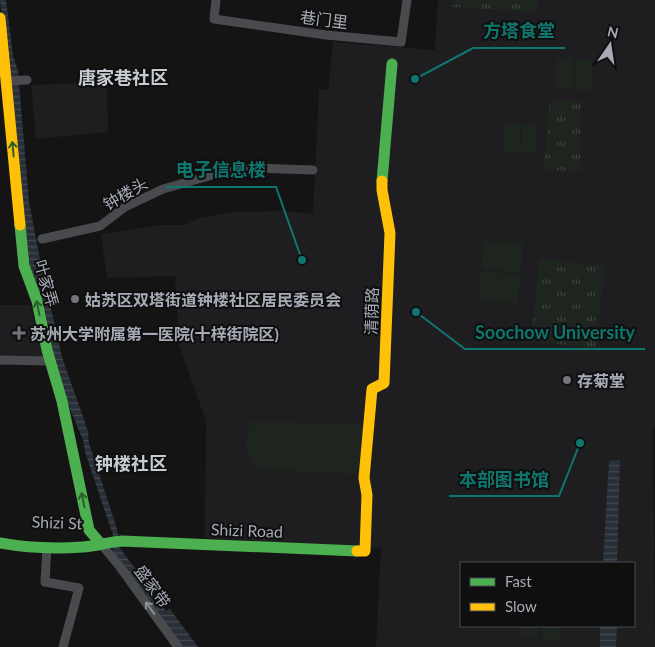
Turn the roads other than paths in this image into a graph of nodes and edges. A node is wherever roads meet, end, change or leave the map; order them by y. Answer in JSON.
{"nodes":[{"id":1,"x":216,"y":0,"type":"edge"},
{"id":2,"x":407,"y":0,"type":"edge"},
{"id":3,"x":0,"y":18,"type":"edge"},
{"id":4,"x":392,"y":64,"type":"dead end"},
{"id":5,"x":13,"y":81,"type":"edge"},
{"id":6,"x":313,"y":170,"type":"dead end"},
{"id":7,"x":42,"y":239,"type":"dead end"},
{"id":8,"x":0,"y":360,"type":"edge"},
{"id":9,"x":50,"y":360,"type":"junction"},
{"id":10,"x":0,"y":535,"type":"edge"},
{"id":11,"x":111,"y":542,"type":"junction"},
{"id":12,"x":0,"y":544,"type":"edge"},
{"id":13,"x":47,"y":547,"type":"junction"},
{"id":14,"x":63,"y":647,"type":"edge"},
{"id":15,"x":178,"y":647,"type":"edge"}],
"edges":[{"from":1,"to":2,"type":"street","name":"巷门里"},
{"from":3,"to":5,"type":"street","name":"叶家弄"},
{"from":4,"to":11,"type":"street","name":"清荫路"},
{"from":9,"to":5,"type":"street","name":"叶家弄","one_way":true},
{"from":6,"to":7,"type":"street","name":"钟楼头"},
{"from":8,"to":9,"type":"street"},
{"from":11,"to":9,"type":"street","name":"叶家弄","one_way":true},
{"from":10,"to":11,"type":"street","name":"Shizi St"},
{"from":11,"to":13,"type":"street","name":"Shizi St"},
{"from":15,"to":11,"type":"street","name":"盛家带","one_way":true},
{"from":12,"to":13,"type":"street","name":"Shizi St"},
{"from":13,"to":14,"type":"street"}]}
